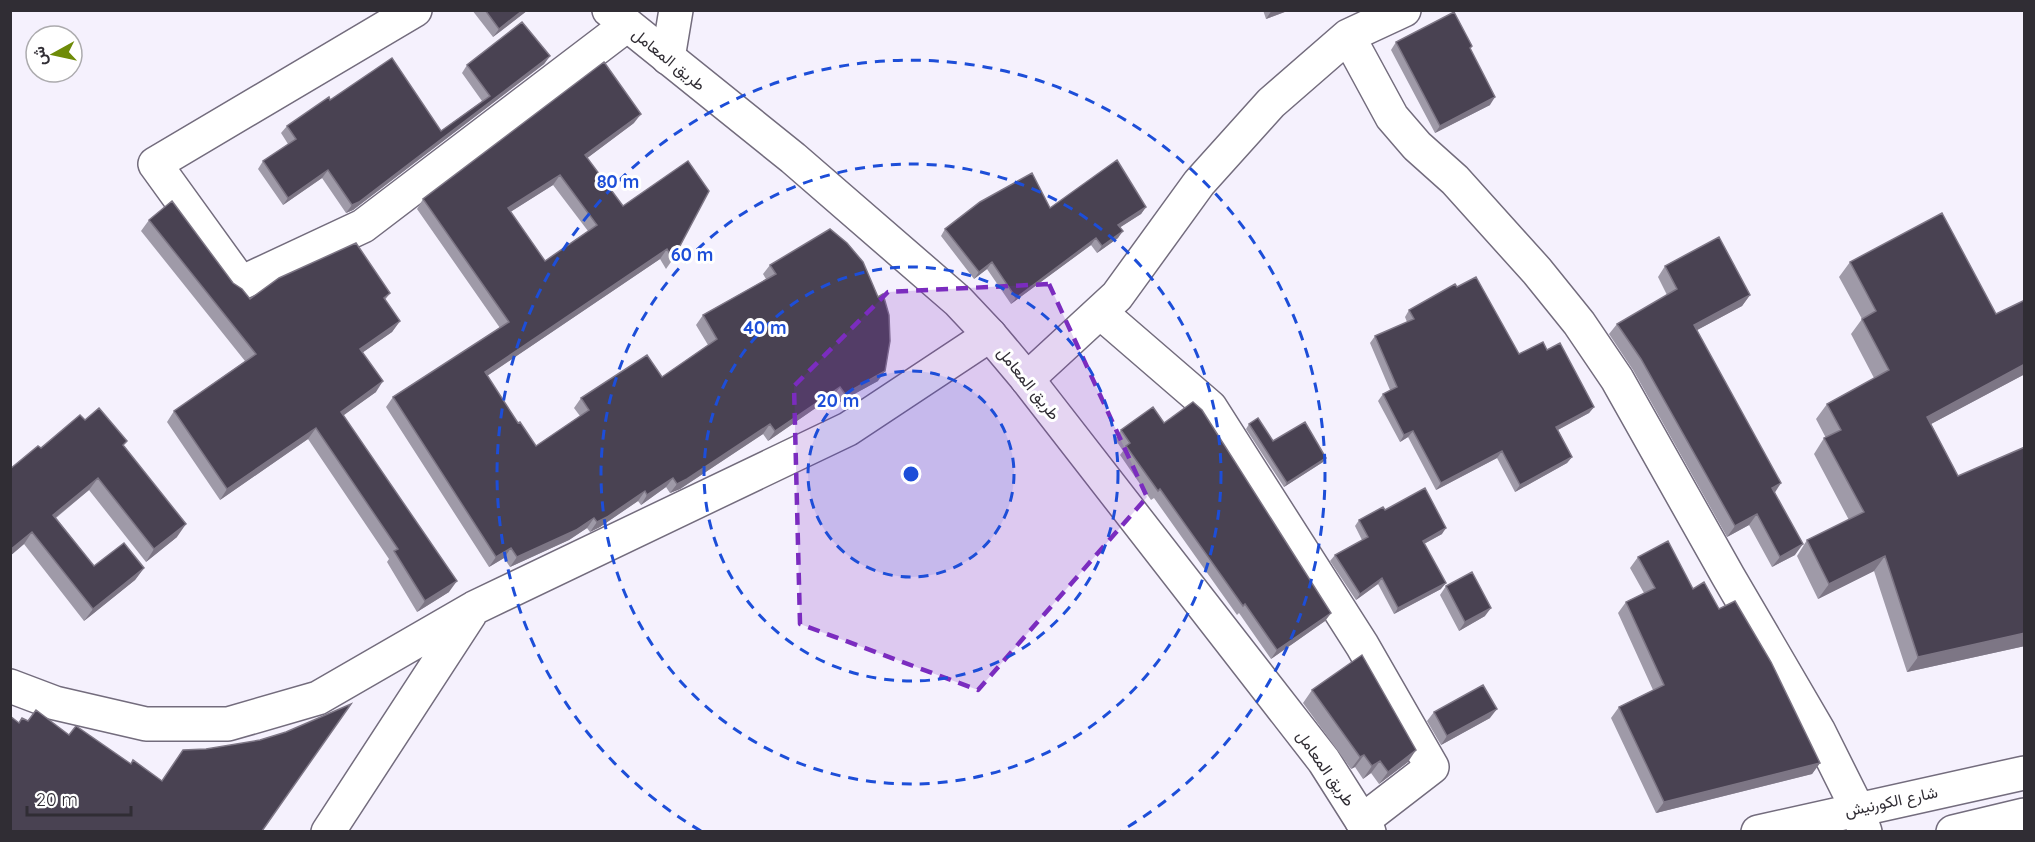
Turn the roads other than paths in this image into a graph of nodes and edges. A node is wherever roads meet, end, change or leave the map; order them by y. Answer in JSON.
{"nodes":[{"id":1,"x":415,"y":10,"type":"edge"},
{"id":2,"x":676,"y":10,"type":"edge"},
{"id":3,"x":1404,"y":10,"type":"edge"},
{"id":4,"x":618,"y":17,"type":"edge"},
{"id":5,"x":1348,"y":36,"type":"junction"},
{"id":6,"x":668,"y":58,"type":"junction"},
{"id":7,"x":1100,"y":312,"type":"junction"},
{"id":8,"x":990,"y":335,"type":"junction"},
{"id":9,"x":1027,"y":379,"type":"junction"},
{"id":10,"x":474,"y":608,"type":"junction"},
{"id":11,"x":10,"y":686,"type":"edge"},
{"id":12,"x":2025,"y":773,"type":"edge"},
{"id":13,"x":2025,"y":815,"type":"edge"},
{"id":14,"x":1861,"y":820,"type":"edge"},
{"id":15,"x":1366,"y":826,"type":"edge"},
{"id":16,"x":328,"y":831,"type":"edge"},
{"id":17,"x":1758,"y":831,"type":"edge"},
{"id":18,"x":1953,"y":831,"type":"edge"}],
"edges":[{"from":1,"to":4,"type":"street"},
{"from":2,"to":6,"type":"street"},
{"from":3,"to":5,"type":"street"},
{"from":4,"to":6,"type":"street","name":"طريق المعامل"},
{"from":5,"to":7,"type":"street"},
{"from":5,"to":14,"type":"street"},
{"from":6,"to":8,"type":"street","name":"طريق المعامل"},
{"from":7,"to":9,"type":"street"},
{"from":7,"to":15,"type":"street"},
{"from":8,"to":9,"type":"street","name":"طريق المعامل"},
{"from":8,"to":10,"type":"street"},
{"from":9,"to":15,"type":"street","name":"طريق المعامل"},
{"from":10,"to":11,"type":"street"},
{"from":10,"to":16,"type":"street"},
{"from":12,"to":14,"type":"street","name":"شارع الكورنيش"},
{"from":13,"to":18,"type":"street"},
{"from":14,"to":17,"type":"street","name":"شارع الكورنيش"}]}
